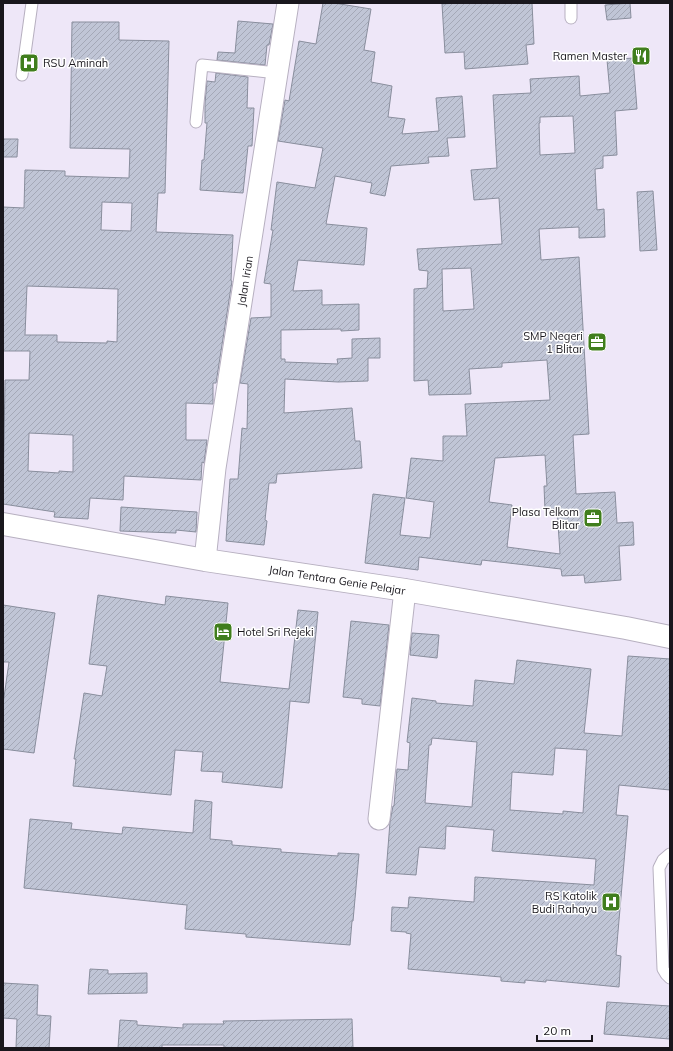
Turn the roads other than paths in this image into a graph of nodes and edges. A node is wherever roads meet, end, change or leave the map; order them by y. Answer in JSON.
{"nodes":[{"id":1,"x":32,"y":3,"type":"edge"},
{"id":2,"x":288,"y":3,"type":"edge"},
{"id":3,"x":571,"y":3,"type":"edge"},
{"id":4,"x":571,"y":18,"type":"dead end"},
{"id":5,"x":277,"y":73,"type":"junction"},
{"id":6,"x":22,"y":75,"type":"dead end"},
{"id":7,"x":196,"y":122,"type":"dead end"},
{"id":8,"x":3,"y":524,"type":"edge"},
{"id":9,"x":205,"y":560,"type":"junction"},
{"id":10,"x":405,"y":590,"type":"junction"},
{"id":11,"x":670,"y":637,"type":"edge"},
{"id":12,"x":379,"y":819,"type":"dead end"},
{"id":13,"x":670,"y":854,"type":"edge"},
{"id":14,"x":670,"y":978,"type":"edge"}],
"edges":[{"from":1,"to":6,"type":"lane"},
{"from":2,"to":5,"type":"street","name":"Jalan Irian"},
{"from":3,"to":4,"type":"lane"},
{"from":5,"to":7,"type":"lane"},
{"from":5,"to":9,"type":"street","name":"Jalan Irian"},
{"from":8,"to":9,"type":"main road","name":"Jalan Tentara Genie Pelajar"},
{"from":9,"to":10,"type":"main road","name":"Jalan Tentara Genie Pelajar"},
{"from":10,"to":11,"type":"main road","name":"Jalan Tentara Genie Pelajar"},
{"from":10,"to":12,"type":"street"},
{"from":13,"to":14,"type":"lane"}]}
